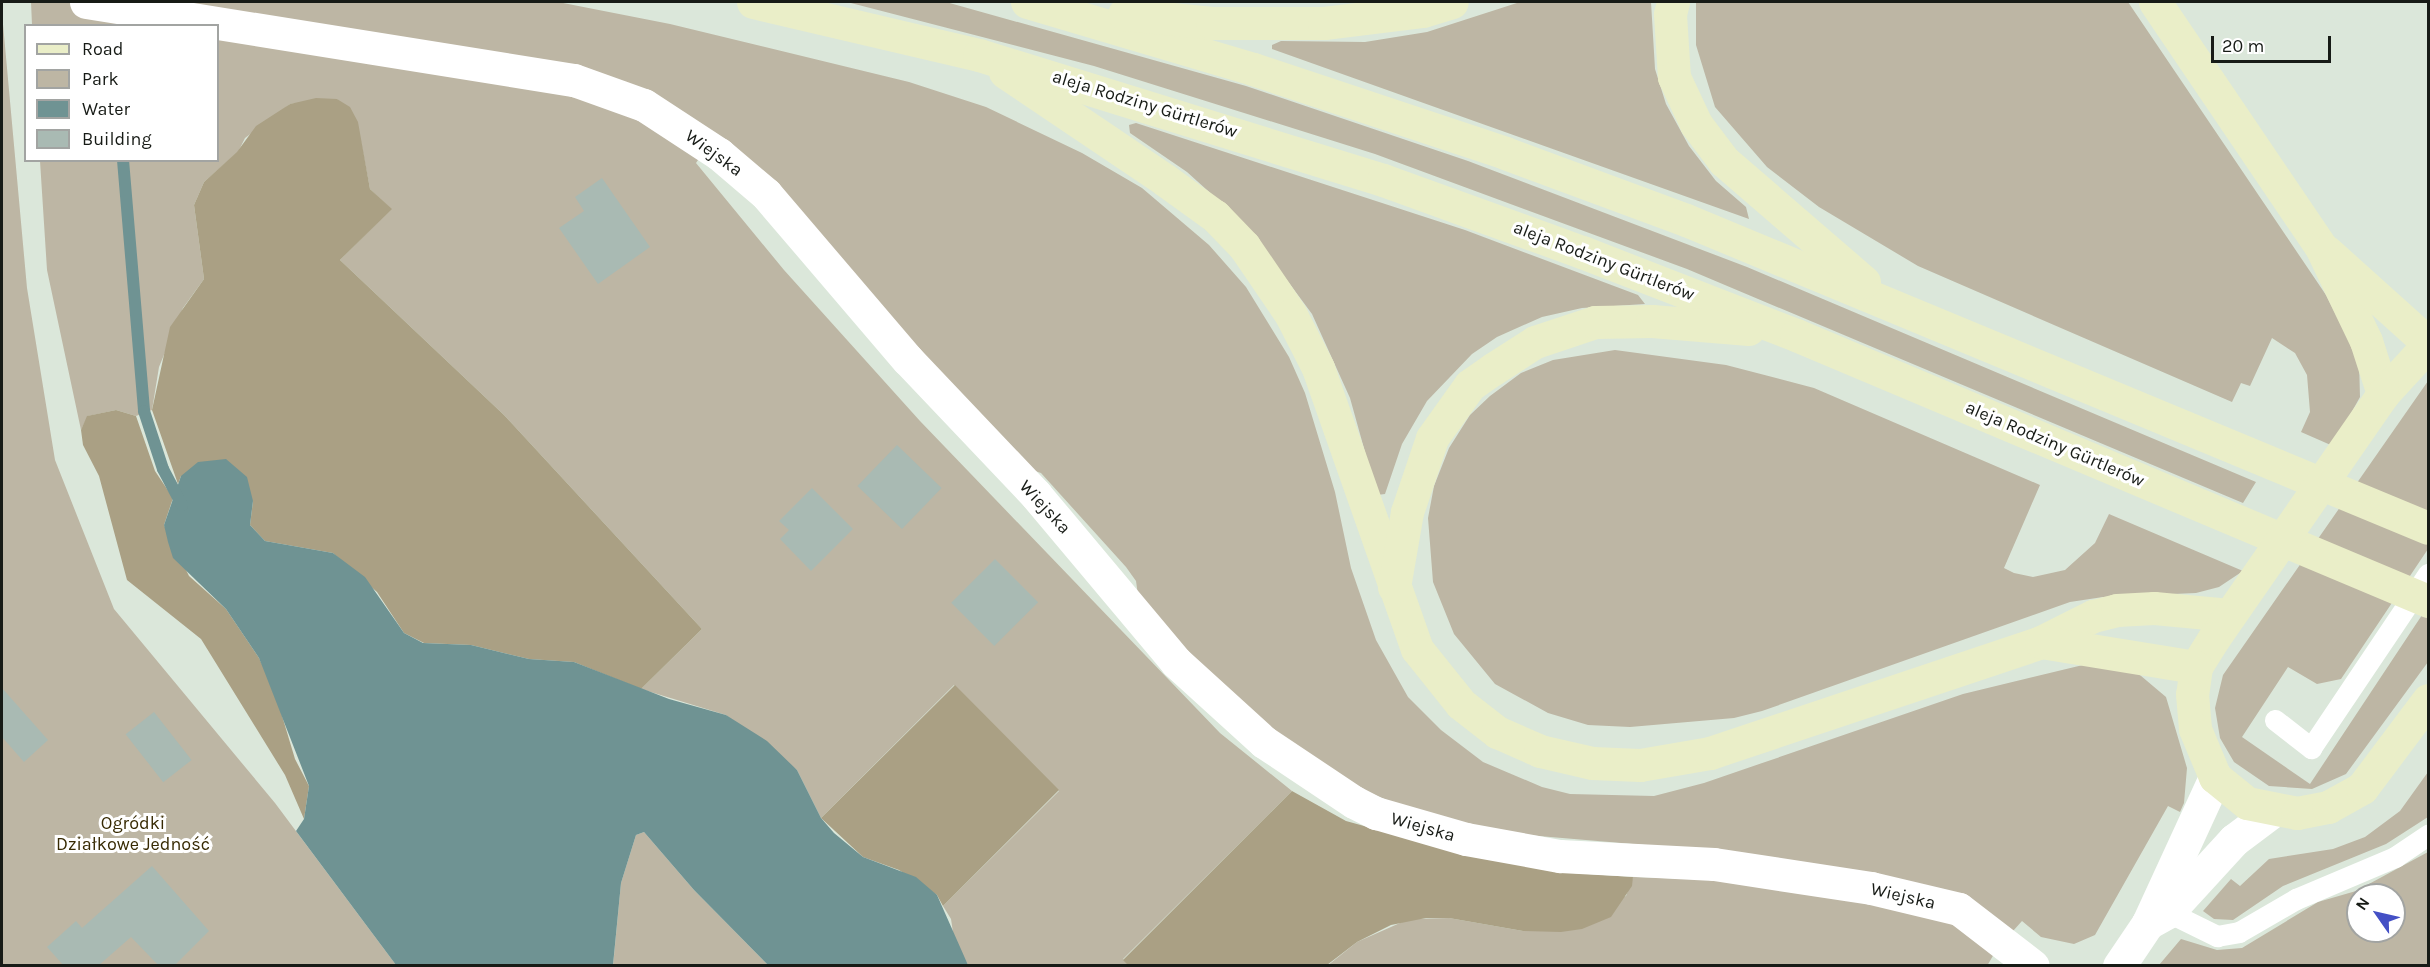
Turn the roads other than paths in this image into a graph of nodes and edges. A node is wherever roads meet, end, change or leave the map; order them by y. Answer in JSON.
{"nodes":[{"id":1,"x":86,"y":2,"type":"edge"},
{"id":2,"x":753,"y":2,"type":"edge"},
{"id":3,"x":1452,"y":2,"type":"edge"},
{"id":4,"x":1673,"y":2,"type":"edge"},
{"id":5,"x":2155,"y":2,"type":"edge"},
{"id":6,"x":1039,"y":4,"type":"edge"},
{"id":7,"x":979,"y":55,"type":"junction"},
{"id":8,"x":2321,"y":247,"type":"junction"},
{"id":9,"x":1886,"y":300,"type":"junction"},
{"id":10,"x":1796,"y":335,"type":"junction"},
{"id":11,"x":2428,"y":344,"type":"edge"},
{"id":12,"x":2383,"y":394,"type":"junction"},
{"id":13,"x":2428,"y":528,"type":"edge"},
{"id":14,"x":2428,"y":574,"type":"edge"},
{"id":15,"x":1394,"y":589,"type":"junction"},
{"id":16,"x":2428,"y":602,"type":"edge"},
{"id":17,"x":2230,"y":615,"type":"junction"},
{"id":18,"x":2041,"y":642,"type":"junction"},
{"id":19,"x":2196,"y":667,"type":"junction"},
{"id":20,"x":2428,"y":700,"type":"edge"},
{"id":21,"x":2275,"y":720,"type":"dead end"},
{"id":22,"x":2215,"y":777,"type":"junction"},
{"id":23,"x":2274,"y":810,"type":"junction"},
{"id":24,"x":2428,"y":835,"type":"edge"},
{"id":25,"x":2158,"y":918,"type":"junction"},
{"id":26,"x":2033,"y":966,"type":"edge"},
{"id":27,"x":2119,"y":966,"type":"edge"}],
"edges":[{"from":1,"to":26,"type":"street","name":"Wiejska"},
{"from":2,"to":7,"type":"main road","name":"aleja Rodziny Gürtlerów"},
{"from":3,"to":6,"type":"main road"},
{"from":4,"to":9,"type":"main road"},
{"from":5,"to":8,"type":"main road"},
{"from":6,"to":9,"type":"main road"},
{"from":7,"to":10,"type":"main road","name":"aleja Rodziny Gürtlerów"},
{"from":7,"to":15,"type":"main road"},
{"from":8,"to":11,"type":"main road"},
{"from":8,"to":12,"type":"main road"},
{"from":9,"to":13,"type":"main road"},
{"from":10,"to":15,"type":"main road"},
{"from":10,"to":16,"type":"main road","name":"aleja Rodziny Gürtlerów"},
{"from":11,"to":12,"type":"main road"},
{"from":12,"to":17,"type":"main road"},
{"from":14,"to":21,"type":"lane"},
{"from":15,"to":18,"type":"main road"},
{"from":17,"to":18,"type":"main road"},
{"from":17,"to":19,"type":"main road"},
{"from":18,"to":19,"type":"main road"},
{"from":19,"to":22,"type":"main road"},
{"from":20,"to":23,"type":"main road"},
{"from":22,"to":23,"type":"main road"},
{"from":22,"to":25,"type":"street"},
{"from":23,"to":25,"type":"street"},
{"from":24,"to":25,"type":"lane"},
{"from":25,"to":27,"type":"street"}]}
